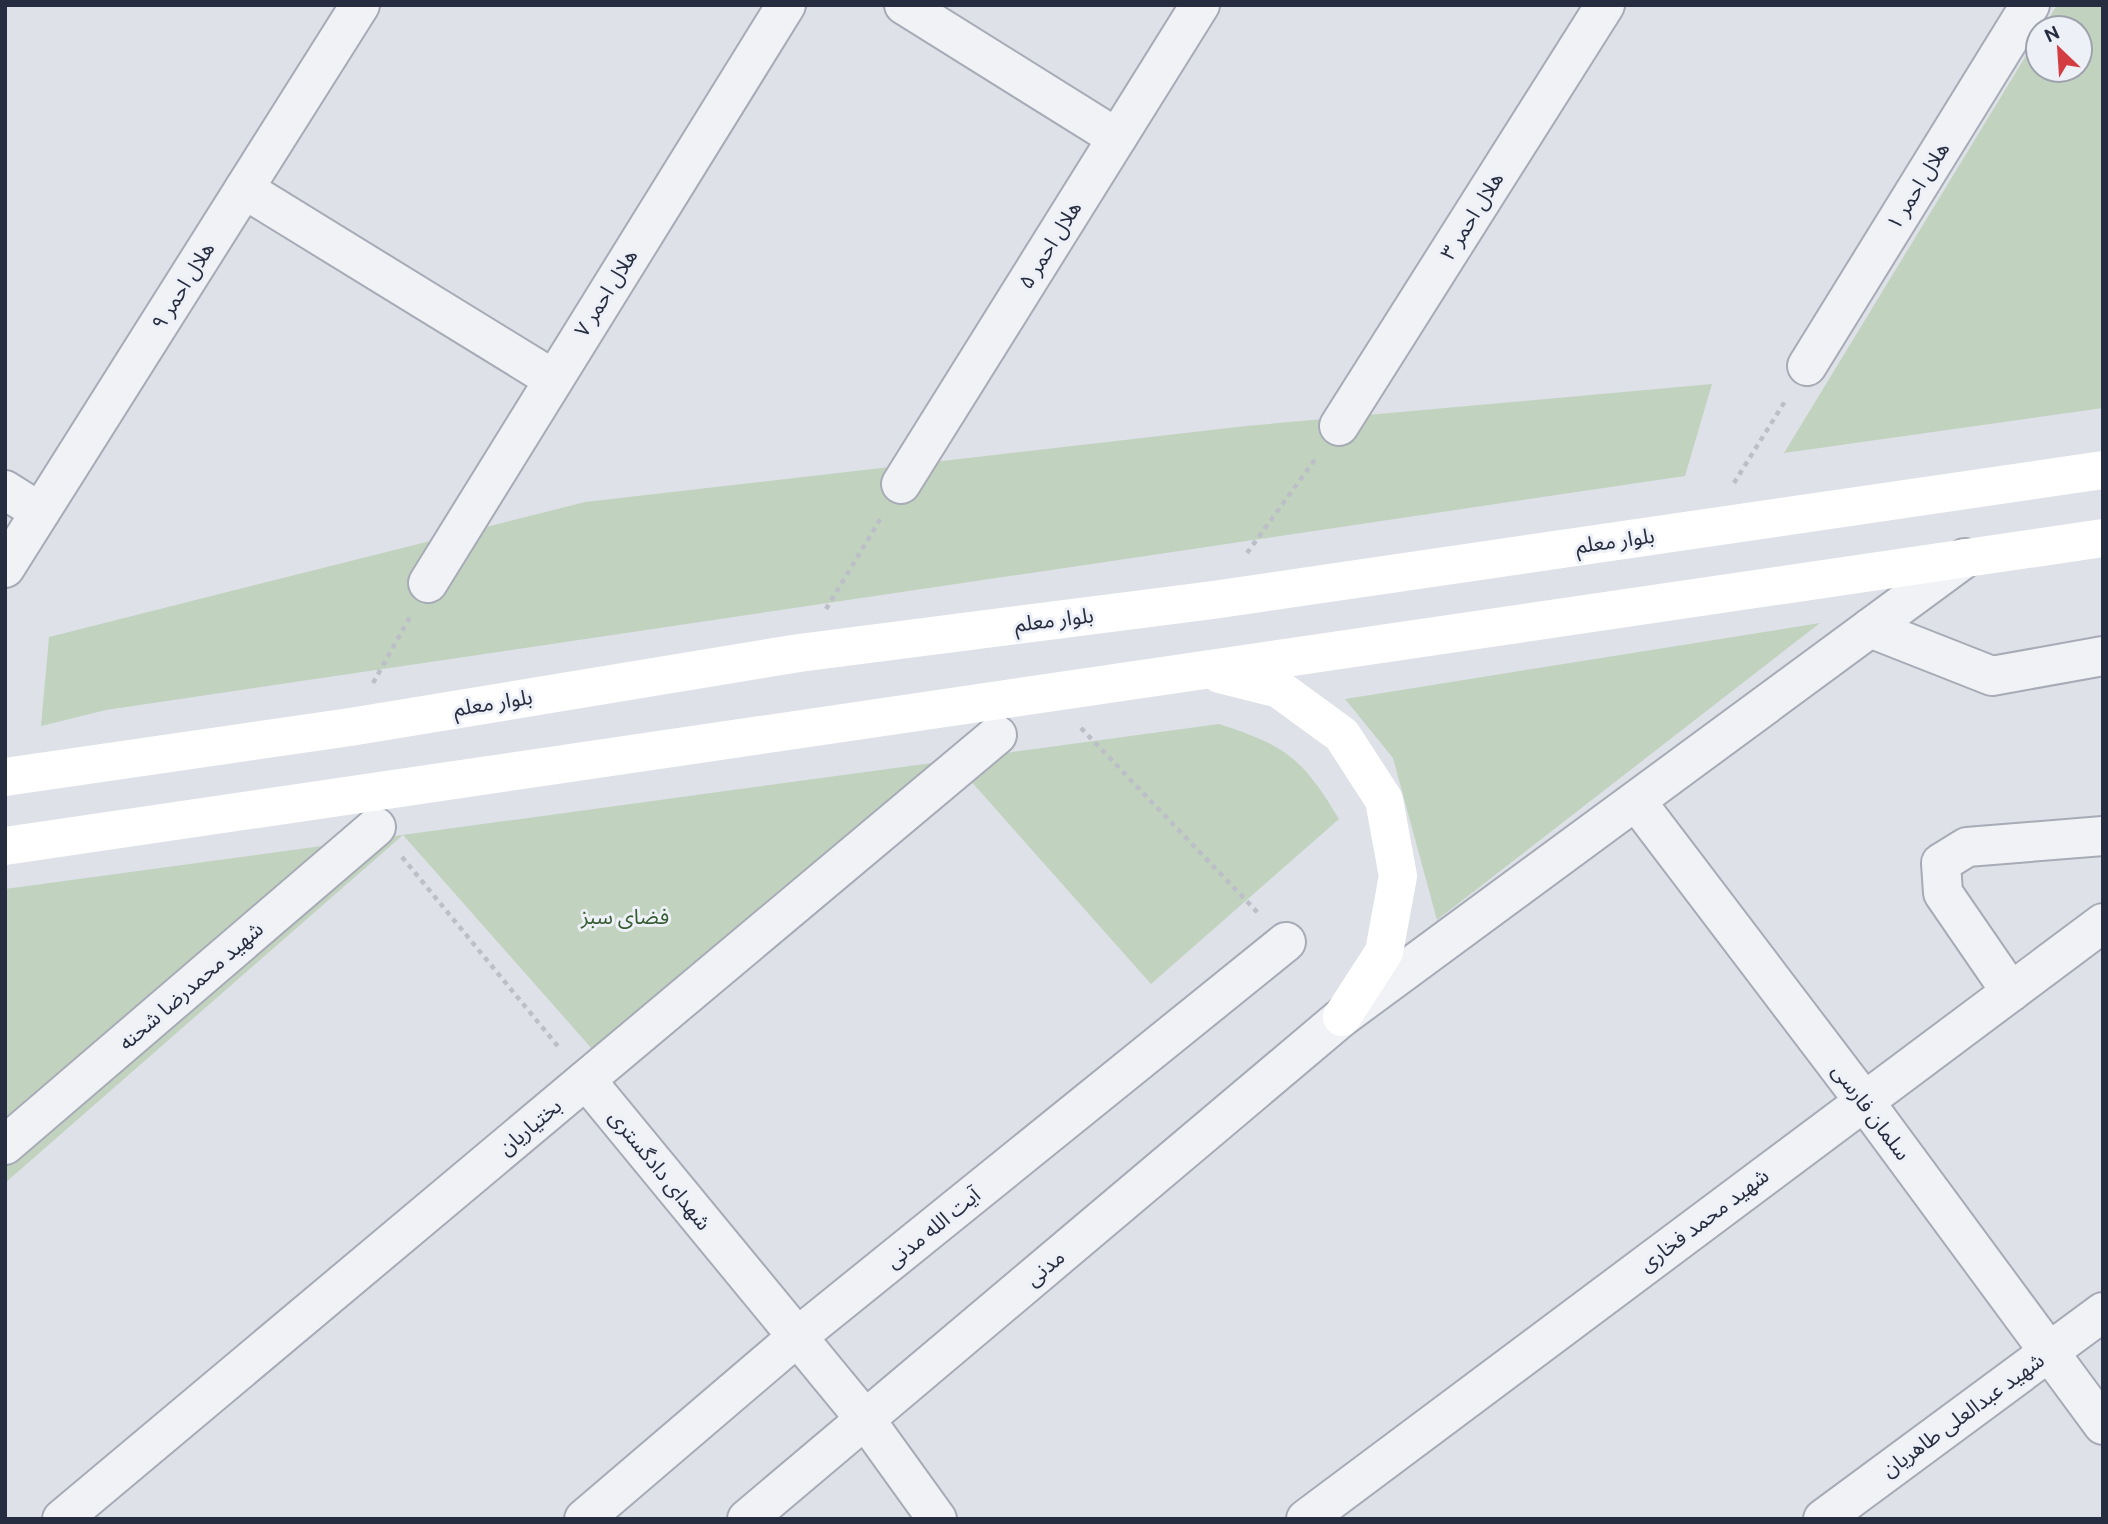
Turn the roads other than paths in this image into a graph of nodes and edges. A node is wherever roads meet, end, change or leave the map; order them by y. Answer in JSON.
{"nodes":[{"id":1,"x":360,"y":5,"type":"edge"},
{"id":2,"x":786,"y":5,"type":"edge"},
{"id":3,"x":904,"y":5,"type":"edge"},
{"id":4,"x":1200,"y":5,"type":"edge"},
{"id":5,"x":1605,"y":5,"type":"edge"},
{"id":6,"x":2030,"y":5,"type":"edge"},
{"id":7,"x":1117,"y":138,"type":"junction"},
{"id":8,"x":244,"y":189,"type":"junction"},
{"id":9,"x":1807,"y":366,"type":"road end"},
{"id":10,"x":553,"y":379,"type":"junction"},
{"id":11,"x":1339,"y":426,"type":"road end"},
{"id":12,"x":2103,"y":470,"type":"edge"},
{"id":13,"x":901,"y":484,"type":"road end"},
{"id":14,"x":5,"y":490,"type":"edge"},
{"id":15,"x":40,"y":512,"type":"junction"},
{"id":16,"x":2103,"y":538,"type":"edge"},
{"id":17,"x":1965,"y":558,"type":"junction"},
{"id":18,"x":5,"y":568,"type":"edge"},
{"id":19,"x":428,"y":583,"type":"road end"},
{"id":20,"x":1870,"y":628,"type":"junction"},
{"id":21,"x":2103,"y":656,"type":"edge"},
{"id":22,"x":1204,"y":670,"type":"junction"},
{"id":23,"x":997,"y":735,"type":"dead end"},
{"id":24,"x":5,"y":777,"type":"edge"},
{"id":25,"x":1636,"y":801,"type":"junction"},
{"id":26,"x":376,"y":827,"type":"road end"},
{"id":27,"x":2103,"y":836,"type":"edge"},
{"id":28,"x":5,"y":846,"type":"edge"},
{"id":29,"x":2103,"y":923,"type":"edge"},
{"id":30,"x":1286,"y":942,"type":"road end"},
{"id":31,"x":2011,"y":992,"type":"junction"},
{"id":32,"x":1342,"y":1017,"type":"junction"},
{"id":33,"x":586,"y":1080,"type":"junction"},
{"id":34,"x":1864,"y":1101,"type":"junction"},
{"id":35,"x":5,"y":1145,"type":"edge"},
{"id":36,"x":2103,"y":1312,"type":"edge"},
{"id":37,"x":797,"y":1337,"type":"junction"},
{"id":38,"x":2049,"y":1352,"type":"junction"},
{"id":39,"x":865,"y":1419,"type":"junction"},
{"id":40,"x":2103,"y":1425,"type":"edge"},
{"id":41,"x":62,"y":1519,"type":"edge"},
{"id":42,"x":584,"y":1519,"type":"edge"},
{"id":43,"x":747,"y":1519,"type":"edge"},
{"id":44,"x":937,"y":1519,"type":"edge"},
{"id":45,"x":1306,"y":1519,"type":"edge"},
{"id":46,"x":1823,"y":1519,"type":"edge"}],
"edges":[{"from":1,"to":8,"type":"street","name":"هلال احمر ۹"},
{"from":2,"to":10,"type":"street","name":"هلال احمر ۷"},
{"from":3,"to":7,"type":"street"},
{"from":4,"to":7,"type":"street","name":"هلال احمر ۵"},
{"from":5,"to":11,"type":"street","name":"هلال احمر ۳"},
{"from":6,"to":9,"type":"street","name":"هلال احمر ۱"},
{"from":7,"to":13,"type":"street","name":"هلال احمر ۵"},
{"from":8,"to":10,"type":"street"},
{"from":8,"to":15,"type":"street","name":"هلال احمر ۹"},
{"from":10,"to":19,"type":"street","name":"هلال احمر ۷"},
{"from":12,"to":24,"type":"main road","name":"بلوار معلم"},
{"from":14,"to":15,"type":"street"},
{"from":15,"to":18,"type":"street","name":"هلال احمر ۹"},
{"from":16,"to":17,"type":"main road"},
{"from":17,"to":20,"type":"street","name":"مدنی"},
{"from":17,"to":22,"type":"main road"},
{"from":20,"to":21,"type":"street"},
{"from":20,"to":25,"type":"street","name":"مدنی"},
{"from":22,"to":28,"type":"main road"},
{"from":22,"to":32,"type":"main road"},
{"from":23,"to":33,"type":"street","name":"بختیاریان"},
{"from":25,"to":32,"type":"street","name":"مدنی"},
{"from":25,"to":34,"type":"street","name":"سلمان فارسی"},
{"from":26,"to":35,"type":"street","name":"شهید محمدرضا شحنه"},
{"from":27,"to":31,"type":"street"},
{"from":29,"to":31,"type":"street","name":"شهید محمد فخاری"},
{"from":30,"to":37,"type":"street","name":"آیت الله مدنی"},
{"from":31,"to":34,"type":"street","name":"شهید محمد فخاری"},
{"from":32,"to":39,"type":"street","name":"مدنی"},
{"from":33,"to":37,"type":"street","name":"شهدای دادگستری"},
{"from":33,"to":41,"type":"street","name":"بختیاریان"},
{"from":34,"to":38,"type":"street","name":"سلمان فارسی"},
{"from":34,"to":45,"type":"street","name":"شهید محمد فخاری"},
{"from":36,"to":38,"type":"street","name":"شهید عبدالعلی طاهریان"},
{"from":37,"to":39,"type":"street","name":"شهدای دادگستری"},
{"from":37,"to":42,"type":"street","name":"آیت الله مدنی"},
{"from":38,"to":40,"type":"street","name":"سلمان فارسی"},
{"from":38,"to":46,"type":"street","name":"شهید عبدالعلی طاهریان"},
{"from":39,"to":43,"type":"street","name":"مدنی"},
{"from":39,"to":44,"type":"street","name":"شهدای دادگستری"}]}
